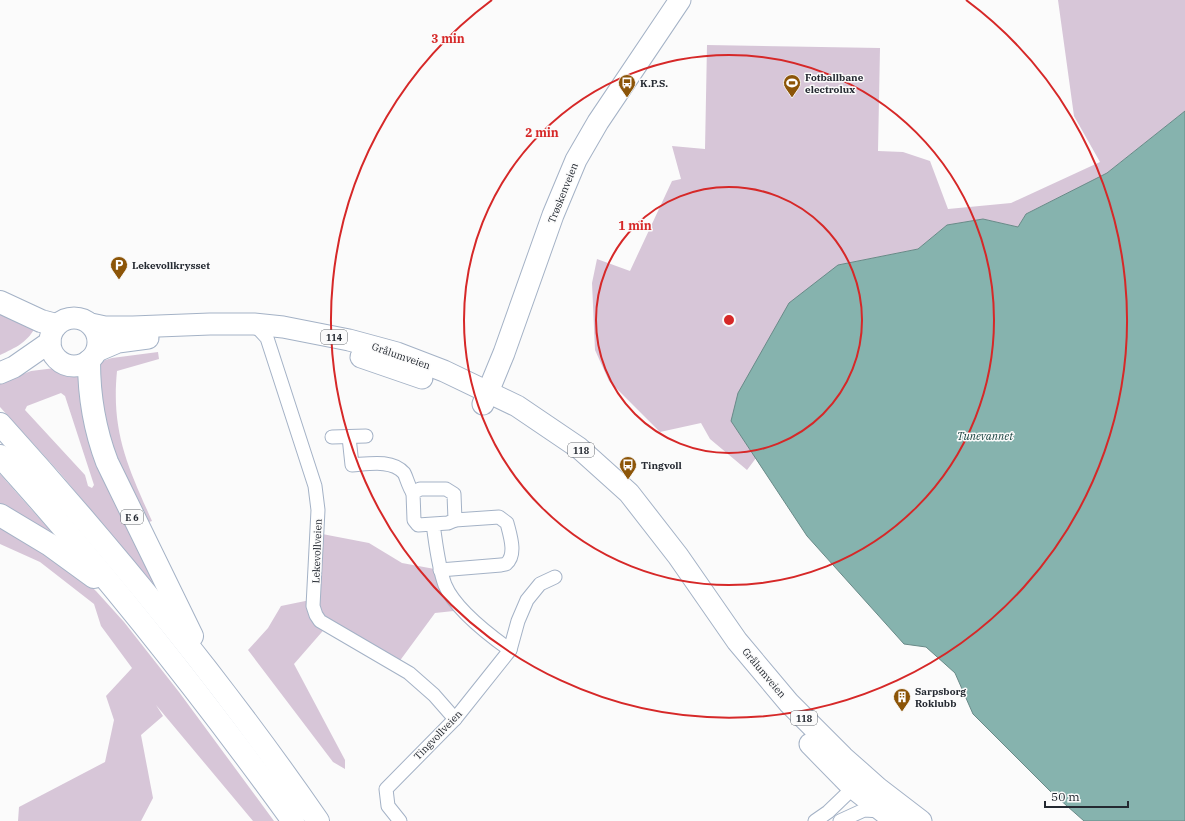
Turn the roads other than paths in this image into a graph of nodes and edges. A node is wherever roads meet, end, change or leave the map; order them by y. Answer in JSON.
{"nodes":[{"id":1,"x":680,"y":0,"type":"edge"},
{"id":2,"x":0,"y":302,"type":"edge"},
{"id":3,"x":91,"y":324,"type":"junction"},
{"id":4,"x":260,"y":331,"type":"junction"},
{"id":5,"x":53,"y":334,"type":"junction"},
{"id":6,"x":93,"y":356,"type":"junction"},
{"id":7,"x":60,"y":361,"type":"junction"},
{"id":8,"x":7,"y":370,"type":"edge"},
{"id":9,"x":486,"y":398,"type":"junction"},
{"id":10,"x":0,"y":424,"type":"edge"},
{"id":11,"x":366,"y":436,"type":"dead end"},
{"id":12,"x":332,"y":437,"type":"dead end"},
{"id":13,"x":349,"y":437,"type":"junction"},
{"id":14,"x":0,"y":456,"type":"edge"},
{"id":15,"x":413,"y":494,"type":"junction"},
{"id":16,"x":0,"y":515,"type":"edge"},
{"id":17,"x":455,"y":520,"type":"junction"},
{"id":18,"x":433,"y":524,"type":"junction"},
{"id":19,"x":440,"y":570,"type":"junction"},
{"id":20,"x":555,"y":576,"type":"dead end"},
{"id":21,"x":121,"y":597,"type":"junction"},
{"id":22,"x":737,"y":641,"type":"junction"},
{"id":23,"x":510,"y":650,"type":"junction"},
{"id":24,"x":204,"y":665,"type":"junction"},
{"id":25,"x":455,"y":719,"type":"junction"},
{"id":26,"x":853,"y":788,"type":"junction"},
{"id":27,"x":878,"y":788,"type":"junction"},
{"id":28,"x":888,"y":816,"type":"edge"},
{"id":29,"x":293,"y":821,"type":"edge"},
{"id":30,"x":318,"y":821,"type":"edge"},
{"id":31,"x":400,"y":821,"type":"edge"},
{"id":32,"x":815,"y":821,"type":"edge"},
{"id":33,"x":840,"y":821,"type":"edge"},
{"id":34,"x":921,"y":821,"type":"edge"}],
"edges":[{"from":1,"to":9,"type":"main road","name":"Trøskenveien"},
{"from":2,"to":5,"type":"highway"},
{"from":3,"to":4,"type":"main road","name":"Grålumveien","number":"114"},
{"from":3,"to":5,"type":"main road","number":"114"},
{"from":3,"to":6,"type":"main road"},
{"from":4,"to":6,"type":"main road","name":"Grålumveien","number":"114"},
{"from":4,"to":9,"type":"main road","name":"Grålumveien","number":"114"},
{"from":4,"to":25,"type":"street","name":"Lekevollveien"},
{"from":5,"to":7,"type":"main road"},
{"from":5,"to":8,"type":"main road","number":"114"},
{"from":6,"to":7,"type":"main road","number":"114"},
{"from":6,"to":24,"type":"highway","number":"E 6"},
{"from":7,"to":8,"type":"main road","number":"114"},
{"from":9,"to":22,"type":"main road","name":"Grålumveien","number":"118"},
{"from":10,"to":24,"type":"highway","number":"E 6"},
{"from":11,"to":13,"type":"street"},
{"from":12,"to":13,"type":"street"},
{"from":13,"to":15,"type":"street"},
{"from":14,"to":21,"type":"highway"},
{"from":15,"to":17,"type":"street"},
{"from":15,"to":18,"type":"street"},
{"from":16,"to":21,"type":"highway"},
{"from":17,"to":18,"type":"street"},
{"from":17,"to":19,"type":"street"},
{"from":18,"to":19,"type":"street"},
{"from":19,"to":23,"type":"street"},
{"from":20,"to":23,"type":"street","name":"Tingvollveien"},
{"from":21,"to":29,"type":"highway"},
{"from":22,"to":26,"type":"main road","name":"Grålumveien","number":"118"},
{"from":22,"to":27,"type":"main road","name":"Grålumveien","number":"118"},
{"from":23,"to":25,"type":"street","name":"Tingvollveien"},
{"from":24,"to":30,"type":"highway","number":"E 6"},
{"from":25,"to":31,"type":"street","name":"Tingvollveien"},
{"from":26,"to":27,"type":"street"},
{"from":26,"to":28,"type":"main road","number":"118"},
{"from":26,"to":32,"type":"street"},
{"from":27,"to":34,"type":"main road","number":"118"},
{"from":28,"to":33,"type":"street"}]}
